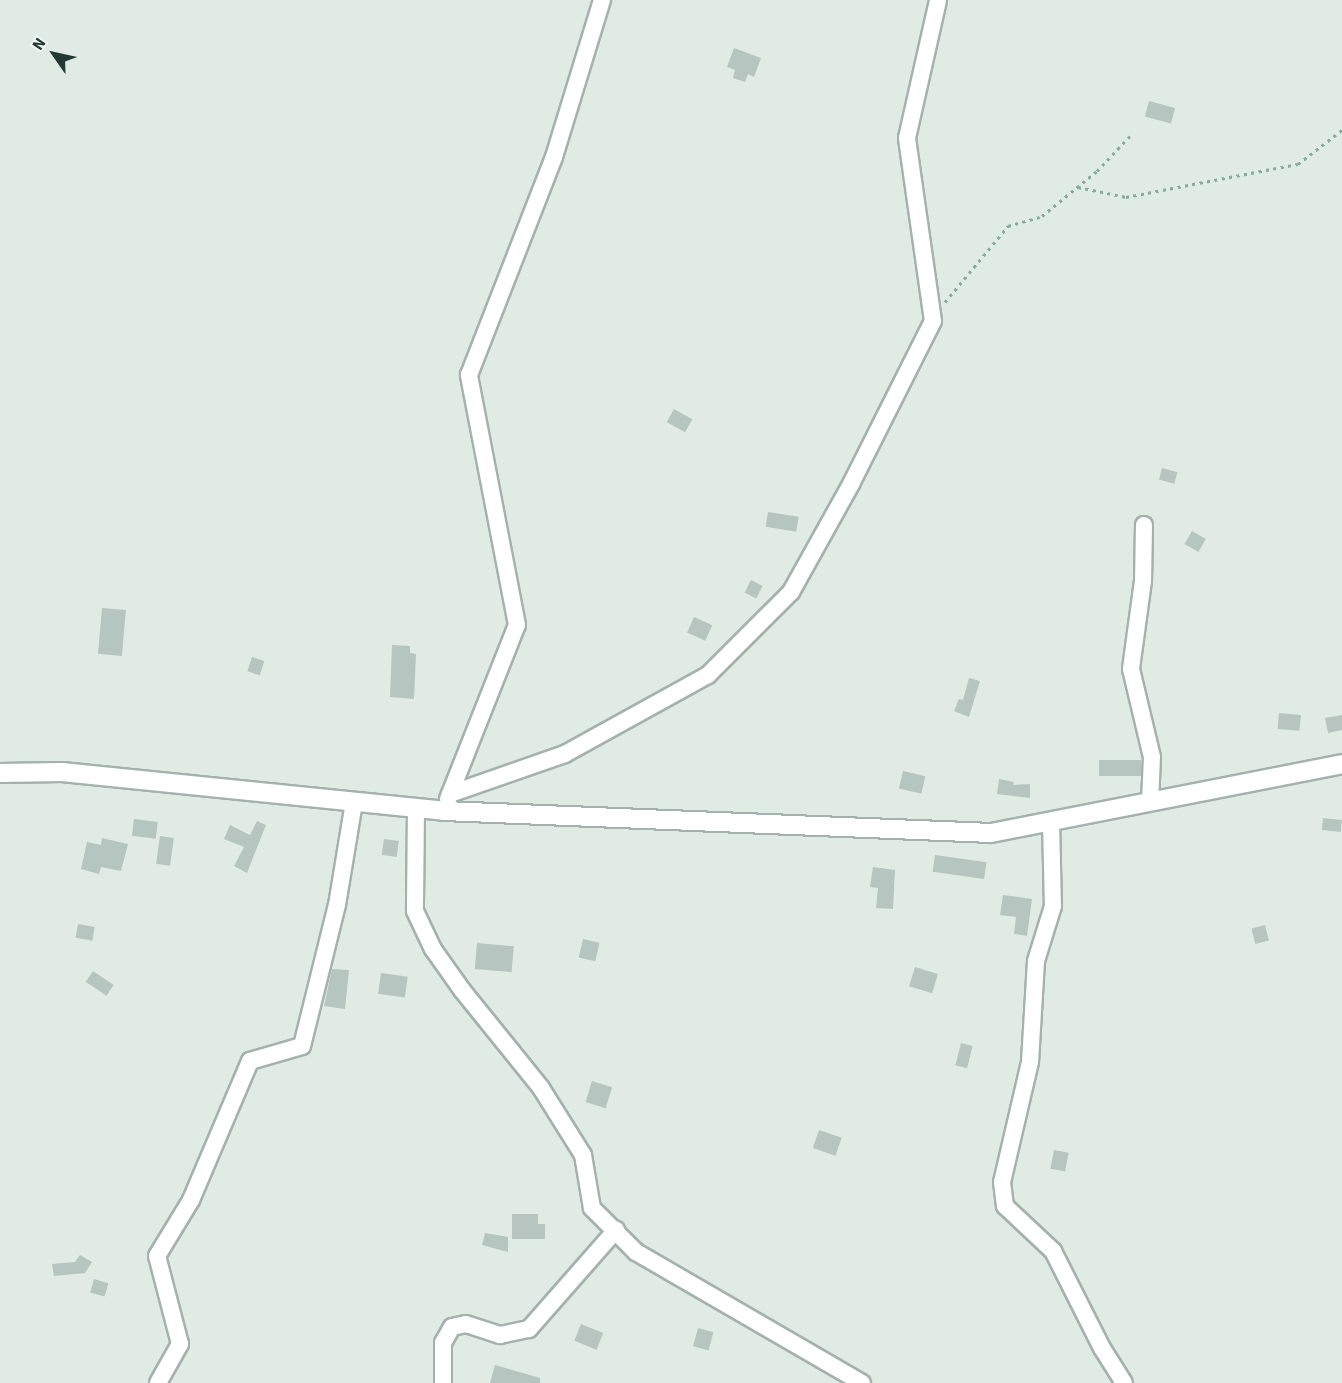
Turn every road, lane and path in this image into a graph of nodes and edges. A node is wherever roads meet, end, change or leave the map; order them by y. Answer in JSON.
{"nodes":[{"id":1,"x":602,"y":0,"type":"edge"},
{"id":2,"x":938,"y":0,"type":"edge"},
{"id":3,"x":1342,"y":130,"type":"edge"},
{"id":4,"x":1130,"y":136,"type":"dead end"},
{"id":5,"x":1078,"y":187,"type":"junction"},
{"id":6,"x":932,"y":317,"type":"junction"},
{"id":7,"x":1144,"y":525,"type":"dead end"},
{"id":8,"x":1342,"y":764,"type":"edge"},
{"id":9,"x":0,"y":773,"type":"edge"},
{"id":10,"x":450,"y":794,"type":"junction"},
{"id":11,"x":354,"y":802,"type":"junction"},
{"id":12,"x":1150,"y":802,"type":"junction"},
{"id":13,"x":416,"y":809,"type":"junction"},
{"id":14,"x":444,"y":811,"type":"junction"},
{"id":15,"x":1051,"y":821,"type":"junction"},
{"id":16,"x":616,"y":1230,"type":"junction"},
{"id":17,"x":852,"y":1380,"type":"edge"},
{"id":18,"x":158,"y":1383,"type":"edge"},
{"id":19,"x":443,"y":1383,"type":"edge"},
{"id":20,"x":1124,"y":1383,"type":"edge"}],
"edges":[{"from":1,"to":10,"type":"street"},
{"from":2,"to":6,"type":"street"},
{"from":3,"to":5,"type":"path"},
{"from":4,"to":5,"type":"path"},
{"from":5,"to":6,"type":"path"},
{"from":6,"to":10,"type":"street"},
{"from":7,"to":12,"type":"street"},
{"from":8,"to":12,"type":"street"},
{"from":9,"to":11,"type":"street"},
{"from":10,"to":14,"type":"street"},
{"from":11,"to":13,"type":"street"},
{"from":11,"to":18,"type":"street"},
{"from":12,"to":15,"type":"street"},
{"from":13,"to":14,"type":"street"},
{"from":13,"to":16,"type":"street"},
{"from":14,"to":15,"type":"street"},
{"from":15,"to":20,"type":"street"},
{"from":16,"to":17,"type":"street"},
{"from":16,"to":19,"type":"street"}]}
